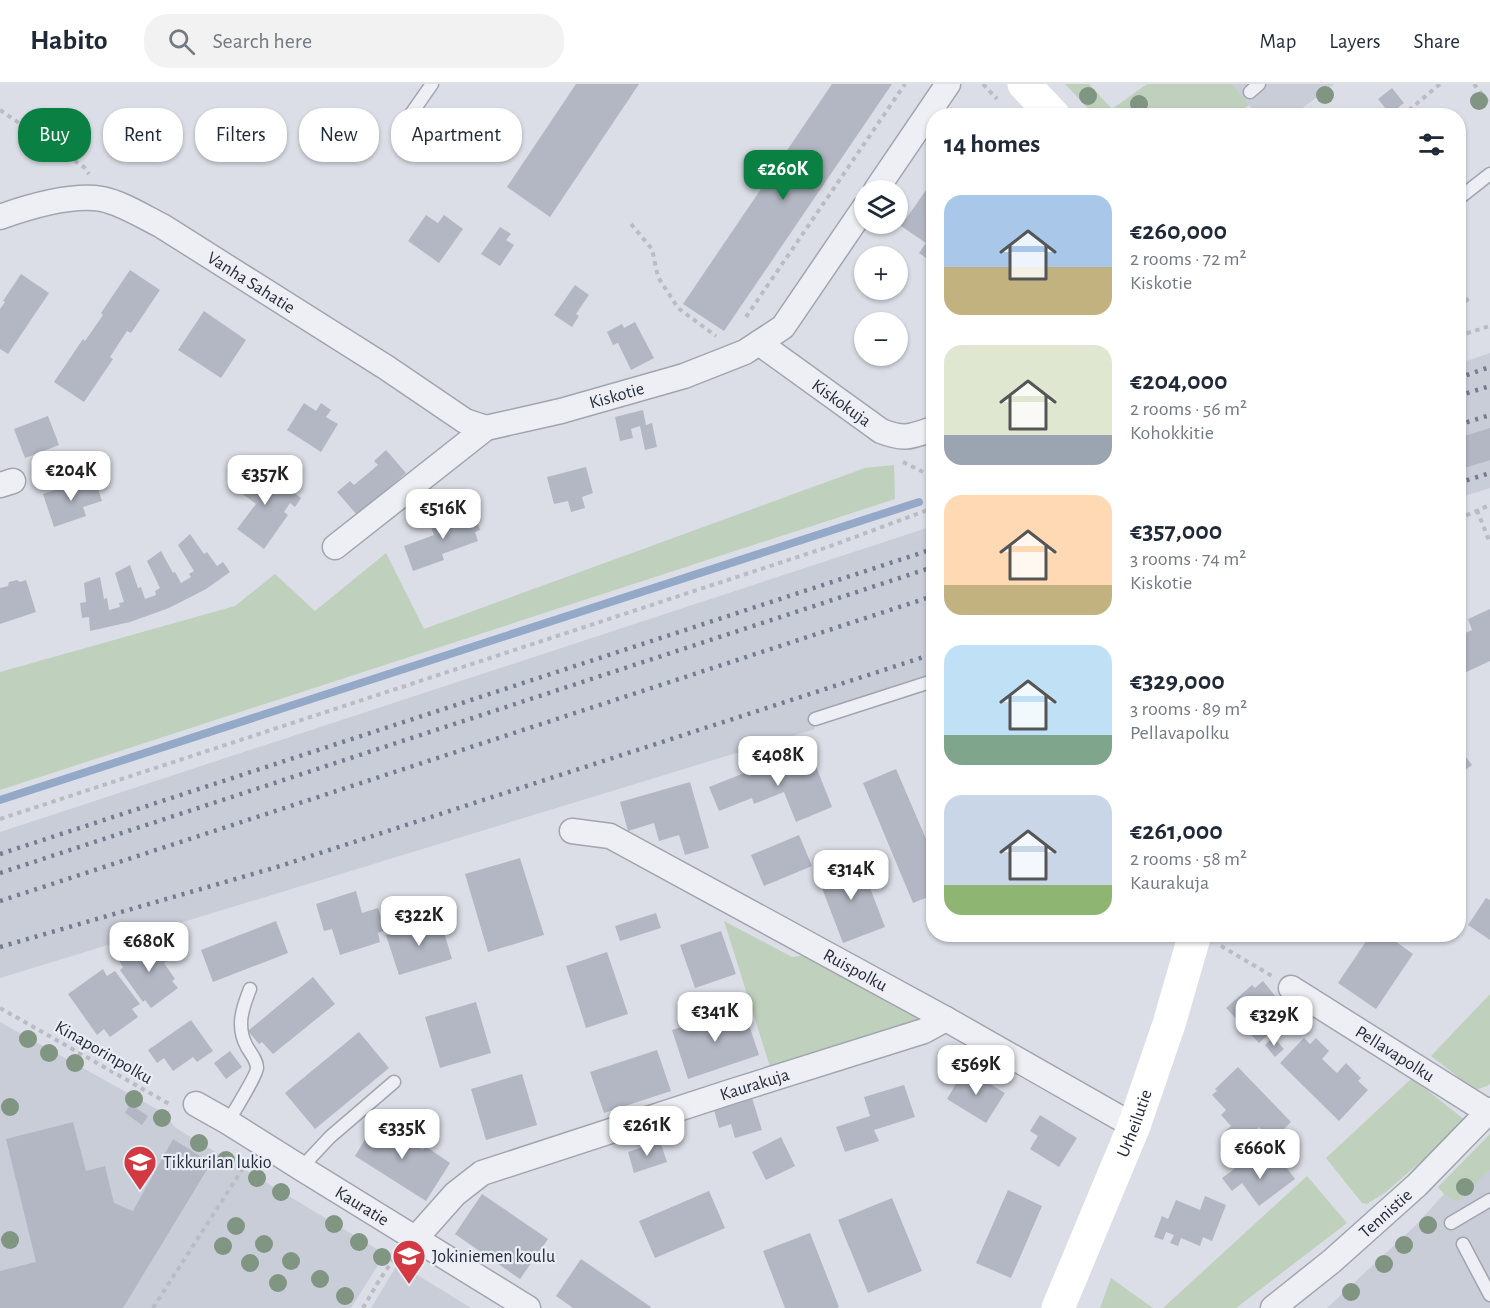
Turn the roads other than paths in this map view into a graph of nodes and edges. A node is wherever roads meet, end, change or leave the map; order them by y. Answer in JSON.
{"nodes":[{"id":1,"x":432,"y":84,"type":"edge"},
{"id":2,"x":948,"y":84,"type":"edge"},
{"id":3,"x":1024,"y":84,"type":"edge"},
{"id":4,"x":415,"y":108,"type":"edge"},
{"id":5,"x":932,"y":108,"type":"edge"},
{"id":6,"x":1046,"y":108,"type":"edge"},
{"id":7,"x":926,"y":116,"type":"edge"},
{"id":8,"x":1490,"y":174,"type":"edge"},
{"id":9,"x":883,"y":180,"type":"edge"},
{"id":10,"x":1466,"y":193,"type":"edge"},
{"id":11,"x":0,"y":217,"type":"edge"},
{"id":12,"x":854,"y":223,"type":"edge"},
{"id":13,"x":766,"y":338,"type":"junction"},
{"id":14,"x":486,"y":428,"type":"junction"},
{"id":15,"x":926,"y":431,"type":"edge"},
{"id":16,"x":335,"y":547,"type":"dead end"},
{"id":17,"x":926,"y":687,"type":"edge"},
{"id":18,"x":815,"y":719,"type":"dead end"},
{"id":19,"x":572,"y":831,"type":"dead end"},
{"id":20,"x":1207,"y":942,"type":"edge"},
{"id":21,"x":1291,"y":988,"type":"road end"},
{"id":22,"x":250,"y":989,"type":"dead end"},
{"id":23,"x":946,"y":1019,"type":"junction"},
{"id":24,"x":394,"y":1082,"type":"dead end"},
{"id":25,"x":196,"y":1104,"type":"road end"},
{"id":26,"x":1489,"y":1111,"type":"edge"},
{"id":27,"x":228,"y":1122,"type":"junction"},
{"id":28,"x":1134,"y":1126,"type":"junction"},
{"id":29,"x":301,"y":1168,"type":"junction"},
{"id":30,"x":1490,"y":1200,"type":"edge"},
{"id":31,"x":1451,"y":1223,"type":"dead end"},
{"id":32,"x":415,"y":1239,"type":"junction"},
{"id":33,"x":1463,"y":1244,"type":"dead end"},
{"id":34,"x":1490,"y":1295,"type":"edge"},
{"id":35,"x":528,"y":1308,"type":"edge"},
{"id":36,"x":1059,"y":1308,"type":"edge"},
{"id":37,"x":1273,"y":1308,"type":"edge"}],
"edges":[{"from":1,"to":4,"type":"lane"},
{"from":2,"to":5,"type":"street"},
{"from":3,"to":6,"type":"main road"},
{"from":7,"to":9,"type":"street"},
{"from":8,"to":10,"type":"lane"},
{"from":11,"to":14,"type":"street","name":"Vanha Sahatie"},
{"from":12,"to":13,"type":"street","name":"Kiskotie"},
{"from":13,"to":14,"type":"street","name":"Kiskotie"},
{"from":13,"to":15,"type":"street","name":"Kiskokuja"},
{"from":14,"to":16,"type":"street","name":"Kiskotie"},
{"from":17,"to":18,"type":"lane"},
{"from":19,"to":23,"type":"street","name":"Ruispolku"},
{"from":20,"to":28,"type":"main road","name":"Urheilutie"},
{"from":21,"to":26,"type":"street","name":"Pellavapolku"},
{"from":22,"to":27,"type":"lane"},
{"from":23,"to":28,"type":"street","name":"Ruispolku"},
{"from":23,"to":32,"type":"street","name":"Kaurakuja"},
{"from":24,"to":29,"type":"lane"},
{"from":25,"to":27,"type":"street","name":"Kauratie"},
{"from":26,"to":37,"type":"street","name":"Tennistie"},
{"from":27,"to":29,"type":"street","name":"Kauratie"},
{"from":28,"to":36,"type":"main road","name":"Urheilutie"},
{"from":29,"to":32,"type":"street","name":"Kauratie"},
{"from":30,"to":31,"type":"lane"},
{"from":32,"to":35,"type":"street","name":"Kauratie"},
{"from":33,"to":34,"type":"lane"}]}
